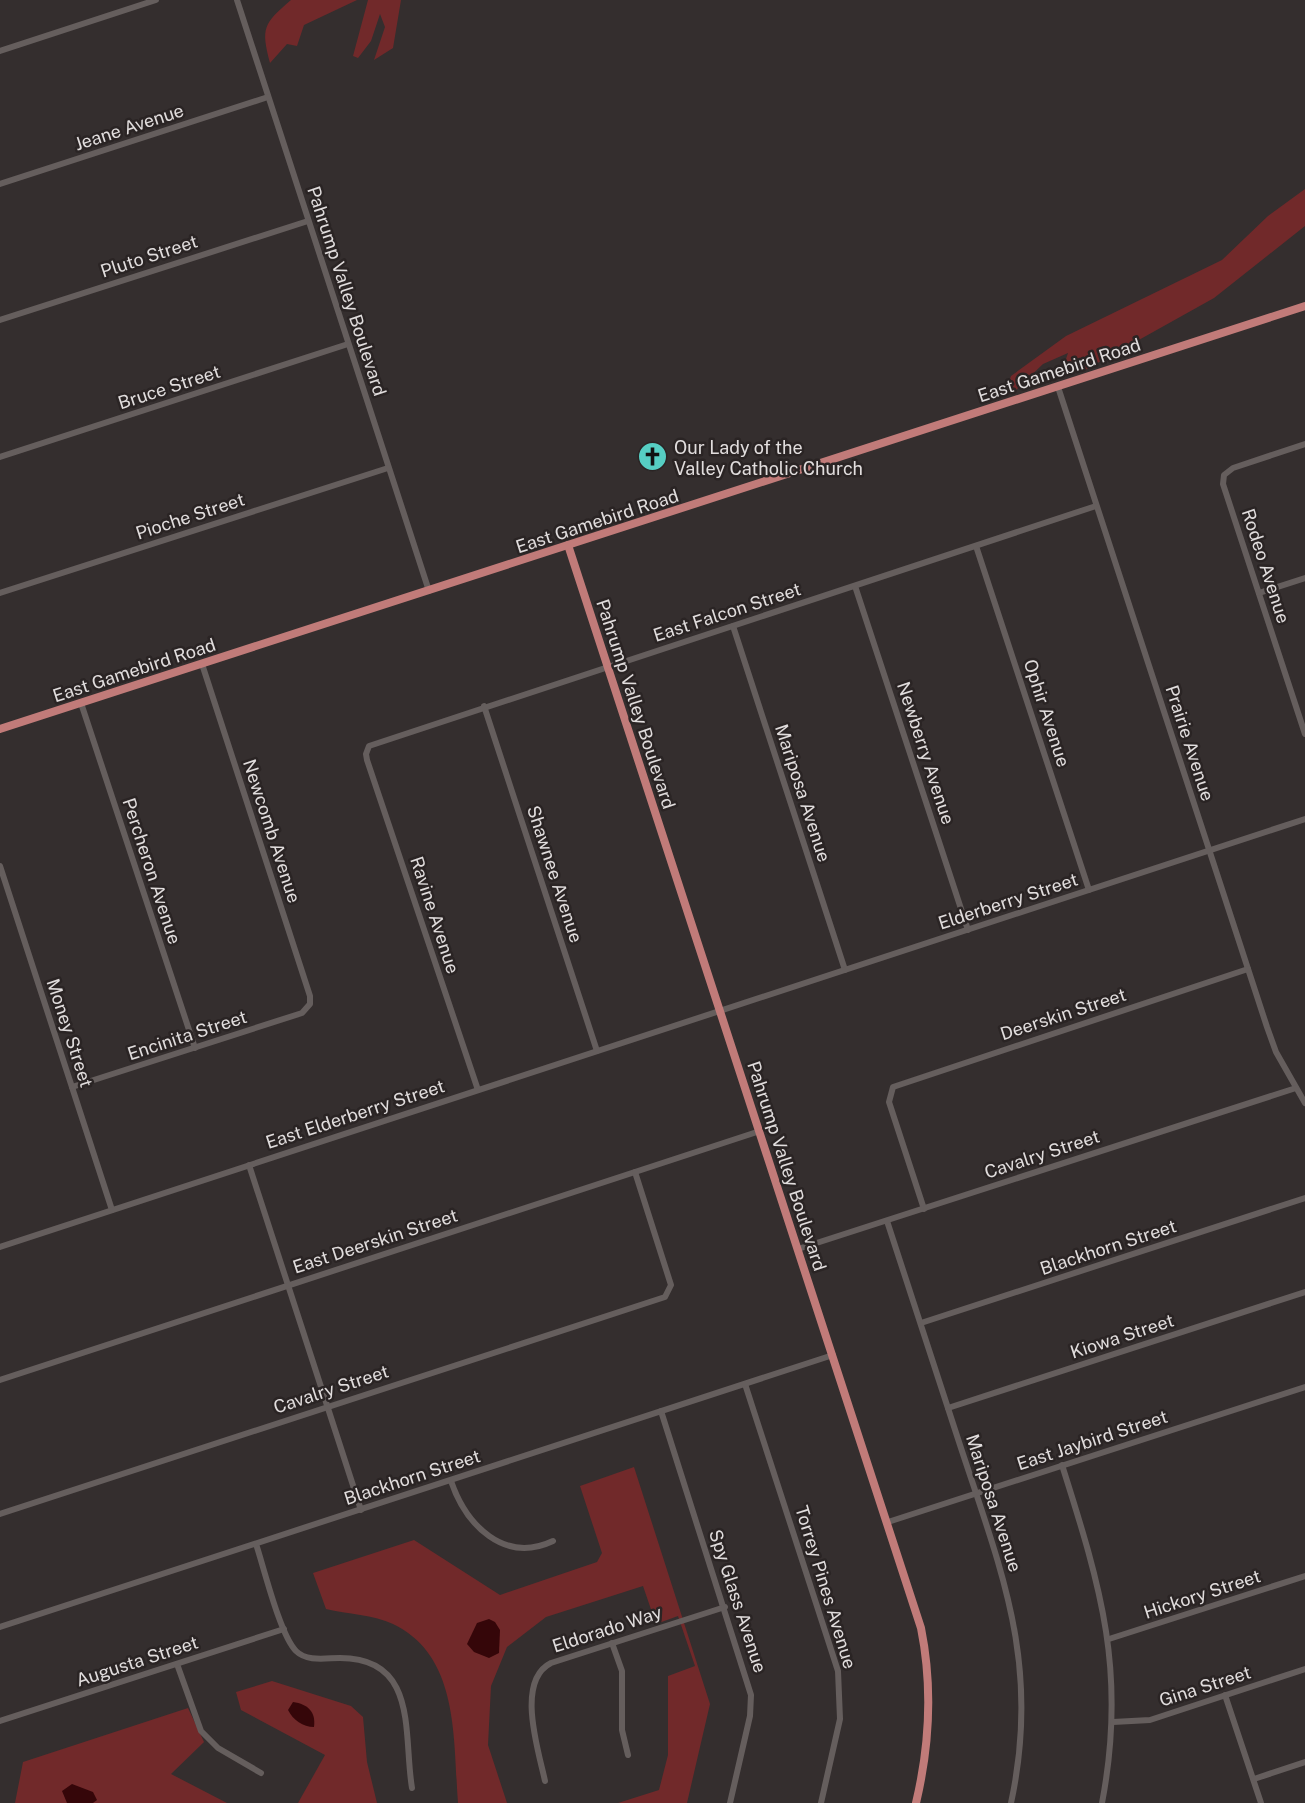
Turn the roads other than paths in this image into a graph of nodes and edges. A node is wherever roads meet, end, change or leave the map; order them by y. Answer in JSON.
{"nodes":[{"id":1,"x":156,"y":0,"type":"edge"},
{"id":2,"x":237,"y":0,"type":"edge"},
{"id":3,"x":0,"y":51,"type":"edge"},
{"id":4,"x":268,"y":97,"type":"junction"},
{"id":5,"x":0,"y":184,"type":"edge"},
{"id":6,"x":308,"y":221,"type":"junction"},
{"id":7,"x":1305,"y":306,"type":"edge"},
{"id":8,"x":0,"y":320,"type":"edge"},
{"id":9,"x":348,"y":344,"type":"junction"},
{"id":10,"x":1058,"y":387,"type":"junction"},
{"id":11,"x":1305,"y":444,"type":"edge"},
{"id":12,"x":0,"y":458,"type":"edge"},
{"id":13,"x":388,"y":468,"type":"junction"},
{"id":14,"x":1096,"y":506,"type":"junction"},
{"id":15,"x":568,"y":546,"type":"junction"},
{"id":16,"x":976,"y":546,"type":"junction"},
{"id":17,"x":1305,"y":578,"type":"edge"},
{"id":18,"x":855,"y":586,"type":"junction"},
{"id":19,"x":429,"y":591,"type":"junction"},
{"id":20,"x":0,"y":593,"type":"edge"},
{"id":21,"x":1259,"y":593,"type":"junction"},
{"id":22,"x":733,"y":626,"type":"junction"},
{"id":23,"x":202,"y":664,"type":"junction"},
{"id":24,"x":608,"y":666,"type":"junction"},
{"id":25,"x":81,"y":703,"type":"junction"},
{"id":26,"x":484,"y":706,"type":"junction"},
{"id":27,"x":0,"y":729,"type":"edge"},
{"id":28,"x":1305,"y":734,"type":"edge"},
{"id":29,"x":368,"y":748,"type":"joint"},
{"id":30,"x":1305,"y":819,"type":"edge"},
{"id":31,"x":1209,"y":850,"type":"junction"},
{"id":32,"x":0,"y":866,"type":"edge"},
{"id":33,"x":1089,"y":890,"type":"junction"},
{"id":34,"x":968,"y":930,"type":"junction"},
{"id":35,"x":1248,"y":969,"type":"junction"},
{"id":36,"x":845,"y":970,"type":"junction"},
{"id":37,"x":308,"y":1007,"type":"joint"},
{"id":38,"x":720,"y":1010,"type":"junction"},
{"id":39,"x":195,"y":1048,"type":"junction"},
{"id":40,"x":597,"y":1051,"type":"junction"},
{"id":41,"x":72,"y":1087,"type":"junction"},
{"id":42,"x":1296,"y":1088,"type":"junction"},
{"id":43,"x":478,"y":1090,"type":"junction"},
{"id":44,"x":1305,"y":1103,"type":"edge"},
{"id":45,"x":760,"y":1131,"type":"junction"},
{"id":46,"x":249,"y":1165,"type":"junction"},
{"id":47,"x":635,"y":1172,"type":"junction"},
{"id":48,"x":1305,"y":1198,"type":"edge"},
{"id":49,"x":924,"y":1209,"type":"junction"},
{"id":50,"x":112,"y":1210,"type":"junction"},
{"id":51,"x":886,"y":1221,"type":"junction"},
{"id":52,"x":0,"y":1247,"type":"edge"},
{"id":53,"x":798,"y":1249,"type":"junction"},
{"id":54,"x":288,"y":1286,"type":"junction"},
{"id":55,"x":1305,"y":1292,"type":"edge"},
{"id":56,"x":921,"y":1323,"type":"junction"},
{"id":57,"x":833,"y":1355,"type":"junction"},
{"id":58,"x":0,"y":1380,"type":"edge"},
{"id":59,"x":745,"y":1384,"type":"junction"},
{"id":60,"x":1305,"y":1386,"type":"edge"},
{"id":61,"x":327,"y":1406,"type":"junction"},
{"id":62,"x":948,"y":1408,"type":"junction"},
{"id":63,"x":661,"y":1411,"type":"junction"},
{"id":64,"x":1062,"y":1465,"type":"junction"},
{"id":65,"x":451,"y":1480,"type":"junction"},
{"id":66,"x":976,"y":1493,"type":"junction"},
{"id":67,"x":361,"y":1510,"type":"junction"},
{"id":68,"x":0,"y":1514,"type":"edge"},
{"id":69,"x":888,"y":1522,"type":"junction"},
{"id":70,"x":553,"y":1541,"type":"dead end"},
{"id":71,"x":256,"y":1544,"type":"junction"},
{"id":72,"x":1305,"y":1576,"type":"edge"},
{"id":73,"x":725,"y":1607,"type":"junction"},
{"id":74,"x":0,"y":1628,"type":"edge"},
{"id":75,"x":284,"y":1629,"type":"junction"},
{"id":76,"x":1109,"y":1639,"type":"junction"},
{"id":77,"x":612,"y":1643,"type":"junction"},
{"id":78,"x":177,"y":1664,"type":"junction"},
{"id":79,"x":1305,"y":1669,"type":"edge"},
{"id":80,"x":1225,"y":1695,"type":"junction"},
{"id":81,"x":0,"y":1721,"type":"edge"},
{"id":82,"x":1113,"y":1722,"type":"junction"},
{"id":83,"x":628,"y":1755,"type":"dead end"},
{"id":84,"x":1305,"y":1762,"type":"edge"},
{"id":85,"x":261,"y":1773,"type":"dead end"},
{"id":86,"x":1254,"y":1779,"type":"junction"},
{"id":87,"x":546,"y":1781,"type":"dead end"},
{"id":88,"x":412,"y":1788,"type":"dead end"},
{"id":89,"x":730,"y":1803,"type":"edge"},
{"id":90,"x":821,"y":1803,"type":"edge"},
{"id":91,"x":916,"y":1803,"type":"edge"},
{"id":92,"x":1011,"y":1803,"type":"edge"},
{"id":93,"x":1102,"y":1803,"type":"edge"},
{"id":94,"x":1261,"y":1803,"type":"edge"}],
"edges":[{"from":1,"to":3,"type":"street"},
{"from":2,"to":4,"type":"street","name":"Pahrump Valley Boulevard"},
{"from":4,"to":5,"type":"street","name":"Jeane Avenue"},
{"from":4,"to":6,"type":"street","name":"Pahrump Valley Boulevard"},
{"from":6,"to":8,"type":"street","name":"Pluto Street"},
{"from":6,"to":9,"type":"street","name":"Pahrump Valley Boulevard"},
{"from":7,"to":10,"type":"main road","name":"East Gamebird Road"},
{"from":9,"to":12,"type":"street","name":"Bruce Street"},
{"from":9,"to":13,"type":"street","name":"Pahrump Valley Boulevard"},
{"from":10,"to":14,"type":"street","name":"Prairie Avenue"},
{"from":10,"to":15,"type":"main road","name":"East Gamebird Road"},
{"from":11,"to":21,"type":"street","name":"Rodeo Avenue"},
{"from":13,"to":19,"type":"street","name":"Pahrump Valley Boulevard"},
{"from":13,"to":20,"type":"street","name":"Pioche Street"},
{"from":14,"to":16,"type":"street","name":"East Falcon Street"},
{"from":14,"to":31,"type":"street","name":"Prairie Avenue"},
{"from":15,"to":19,"type":"main road","name":"East Gamebird Road"},
{"from":15,"to":24,"type":"main road","name":"Pahrump Valley Boulevard"},
{"from":16,"to":18,"type":"street","name":"East Falcon Street"},
{"from":16,"to":33,"type":"street","name":"Ophir Avenue"},
{"from":17,"to":21,"type":"street"},
{"from":18,"to":22,"type":"street","name":"East Falcon Street"},
{"from":18,"to":34,"type":"street","name":"Newberry Avenue"},
{"from":19,"to":23,"type":"main road","name":"East Gamebird Road"},
{"from":21,"to":28,"type":"street","name":"Rodeo Avenue"},
{"from":22,"to":24,"type":"street","name":"East Falcon Street"},
{"from":22,"to":36,"type":"street","name":"Mariposa Avenue"},
{"from":23,"to":25,"type":"main road","name":"East Gamebird Road"},
{"from":23,"to":37,"type":"street","name":"Newcomb Avenue"},
{"from":24,"to":26,"type":"street","name":"East Falcon Street"},
{"from":24,"to":38,"type":"main road","name":"Pahrump Valley Boulevard"},
{"from":25,"to":27,"type":"main road","name":"East Gamebird Road"},
{"from":25,"to":39,"type":"street","name":"Percheron Avenue"},
{"from":26,"to":29,"type":"street","name":"East Falcon Street"},
{"from":26,"to":40,"type":"street","name":"Shawnee Avenue"},
{"from":29,"to":43,"type":"street","name":"Ravine Avenue"},
{"from":30,"to":31,"type":"street","name":"Elderberry Street"},
{"from":31,"to":33,"type":"street","name":"Elderberry Street"},
{"from":31,"to":35,"type":"street","name":"Prairie Avenue"},
{"from":32,"to":41,"type":"street","name":"Money Street"},
{"from":33,"to":34,"type":"street","name":"Elderberry Street"},
{"from":34,"to":36,"type":"street","name":"Elderberry Street"},
{"from":35,"to":42,"type":"street","name":"Prairie Avenue"},
{"from":35,"to":49,"type":"street","name":"Deerskin Street"},
{"from":36,"to":38,"type":"street","name":"Elderberry Street"},
{"from":37,"to":39,"type":"street","name":"Encinita Street"},
{"from":38,"to":40,"type":"street","name":"East Elderberry Street"},
{"from":38,"to":45,"type":"main road","name":"Pahrump Valley Boulevard"},
{"from":39,"to":41,"type":"street","name":"Encinita Street"},
{"from":40,"to":43,"type":"street","name":"East Elderberry Street"},
{"from":41,"to":50,"type":"street","name":"Money Street"},
{"from":42,"to":44,"type":"street","name":"Prairie Avenue"},
{"from":42,"to":49,"type":"street","name":"Cavalry Street"},
{"from":43,"to":46,"type":"street","name":"East Elderberry Street"},
{"from":45,"to":47,"type":"street","name":"East Deerskin Street"},
{"from":45,"to":53,"type":"main road","name":"Pahrump Valley Boulevard"},
{"from":46,"to":50,"type":"street","name":"East Elderberry Street"},
{"from":46,"to":54,"type":"street"},
{"from":47,"to":54,"type":"street","name":"East Deerskin Street"},
{"from":47,"to":61,"type":"street","name":"Cavalry Street"},
{"from":48,"to":56,"type":"street","name":"Blackhorn Street"},
{"from":49,"to":51,"type":"street","name":"Cavalry Street"},
{"from":50,"to":52,"type":"street","name":"East Elderberry Street"},
{"from":51,"to":53,"type":"street","name":"Cavalry Street"},
{"from":51,"to":56,"type":"street","name":"Mariposa Avenue"},
{"from":53,"to":57,"type":"main road","name":"Pahrump Valley Boulevard"},
{"from":54,"to":58,"type":"street","name":"East Deerskin Street"},
{"from":54,"to":61,"type":"street"},
{"from":55,"to":62,"type":"street","name":"Kiowa Street"},
{"from":56,"to":62,"type":"street","name":"Mariposa Avenue"},
{"from":57,"to":59,"type":"street","name":"Blackhorn Street"},
{"from":57,"to":69,"type":"main road","name":"Pahrump Valley Boulevard"},
{"from":59,"to":63,"type":"street","name":"Blackhorn Street"},
{"from":59,"to":90,"type":"street","name":"Torrey Pines Avenue"},
{"from":60,"to":64,"type":"street","name":"East Jaybird Street"},
{"from":61,"to":67,"type":"street"},
{"from":61,"to":68,"type":"street","name":"Cavalry Street"},
{"from":62,"to":66,"type":"street","name":"Mariposa Avenue"},
{"from":63,"to":65,"type":"street","name":"Blackhorn Street"},
{"from":63,"to":73,"type":"street","name":"Spy Glass Avenue"},
{"from":64,"to":66,"type":"street","name":"East Jaybird Street"},
{"from":64,"to":76,"type":"street"},
{"from":65,"to":67,"type":"street","name":"Blackhorn Street"},
{"from":65,"to":70,"type":"street"},
{"from":66,"to":69,"type":"street","name":"East Jaybird Street"},
{"from":66,"to":92,"type":"street","name":"Mariposa Avenue"},
{"from":67,"to":71,"type":"street","name":"Blackhorn Street"},
{"from":69,"to":91,"type":"main road","name":"Pahrump Valley Boulevard"},
{"from":71,"to":74,"type":"street","name":"Blackhorn Street"},
{"from":71,"to":75,"type":"street"},
{"from":72,"to":76,"type":"street","name":"Hickory Street"},
{"from":73,"to":77,"type":"street","name":"Eldorado Way"},
{"from":73,"to":89,"type":"street","name":"Spy Glass Avenue"},
{"from":75,"to":78,"type":"street","name":"Augusta Street"},
{"from":75,"to":88,"type":"street"},
{"from":76,"to":82,"type":"street"},
{"from":77,"to":83,"type":"street"},
{"from":77,"to":87,"type":"street","name":"Eldorado Way"},
{"from":78,"to":81,"type":"street","name":"Augusta Street"},
{"from":78,"to":85,"type":"street"},
{"from":79,"to":80,"type":"street","name":"Gina Street"},
{"from":80,"to":82,"type":"street","name":"Gina Street"},
{"from":80,"to":86,"type":"street"},
{"from":82,"to":93,"type":"street"},
{"from":84,"to":86,"type":"street"},
{"from":86,"to":94,"type":"street"}]}
